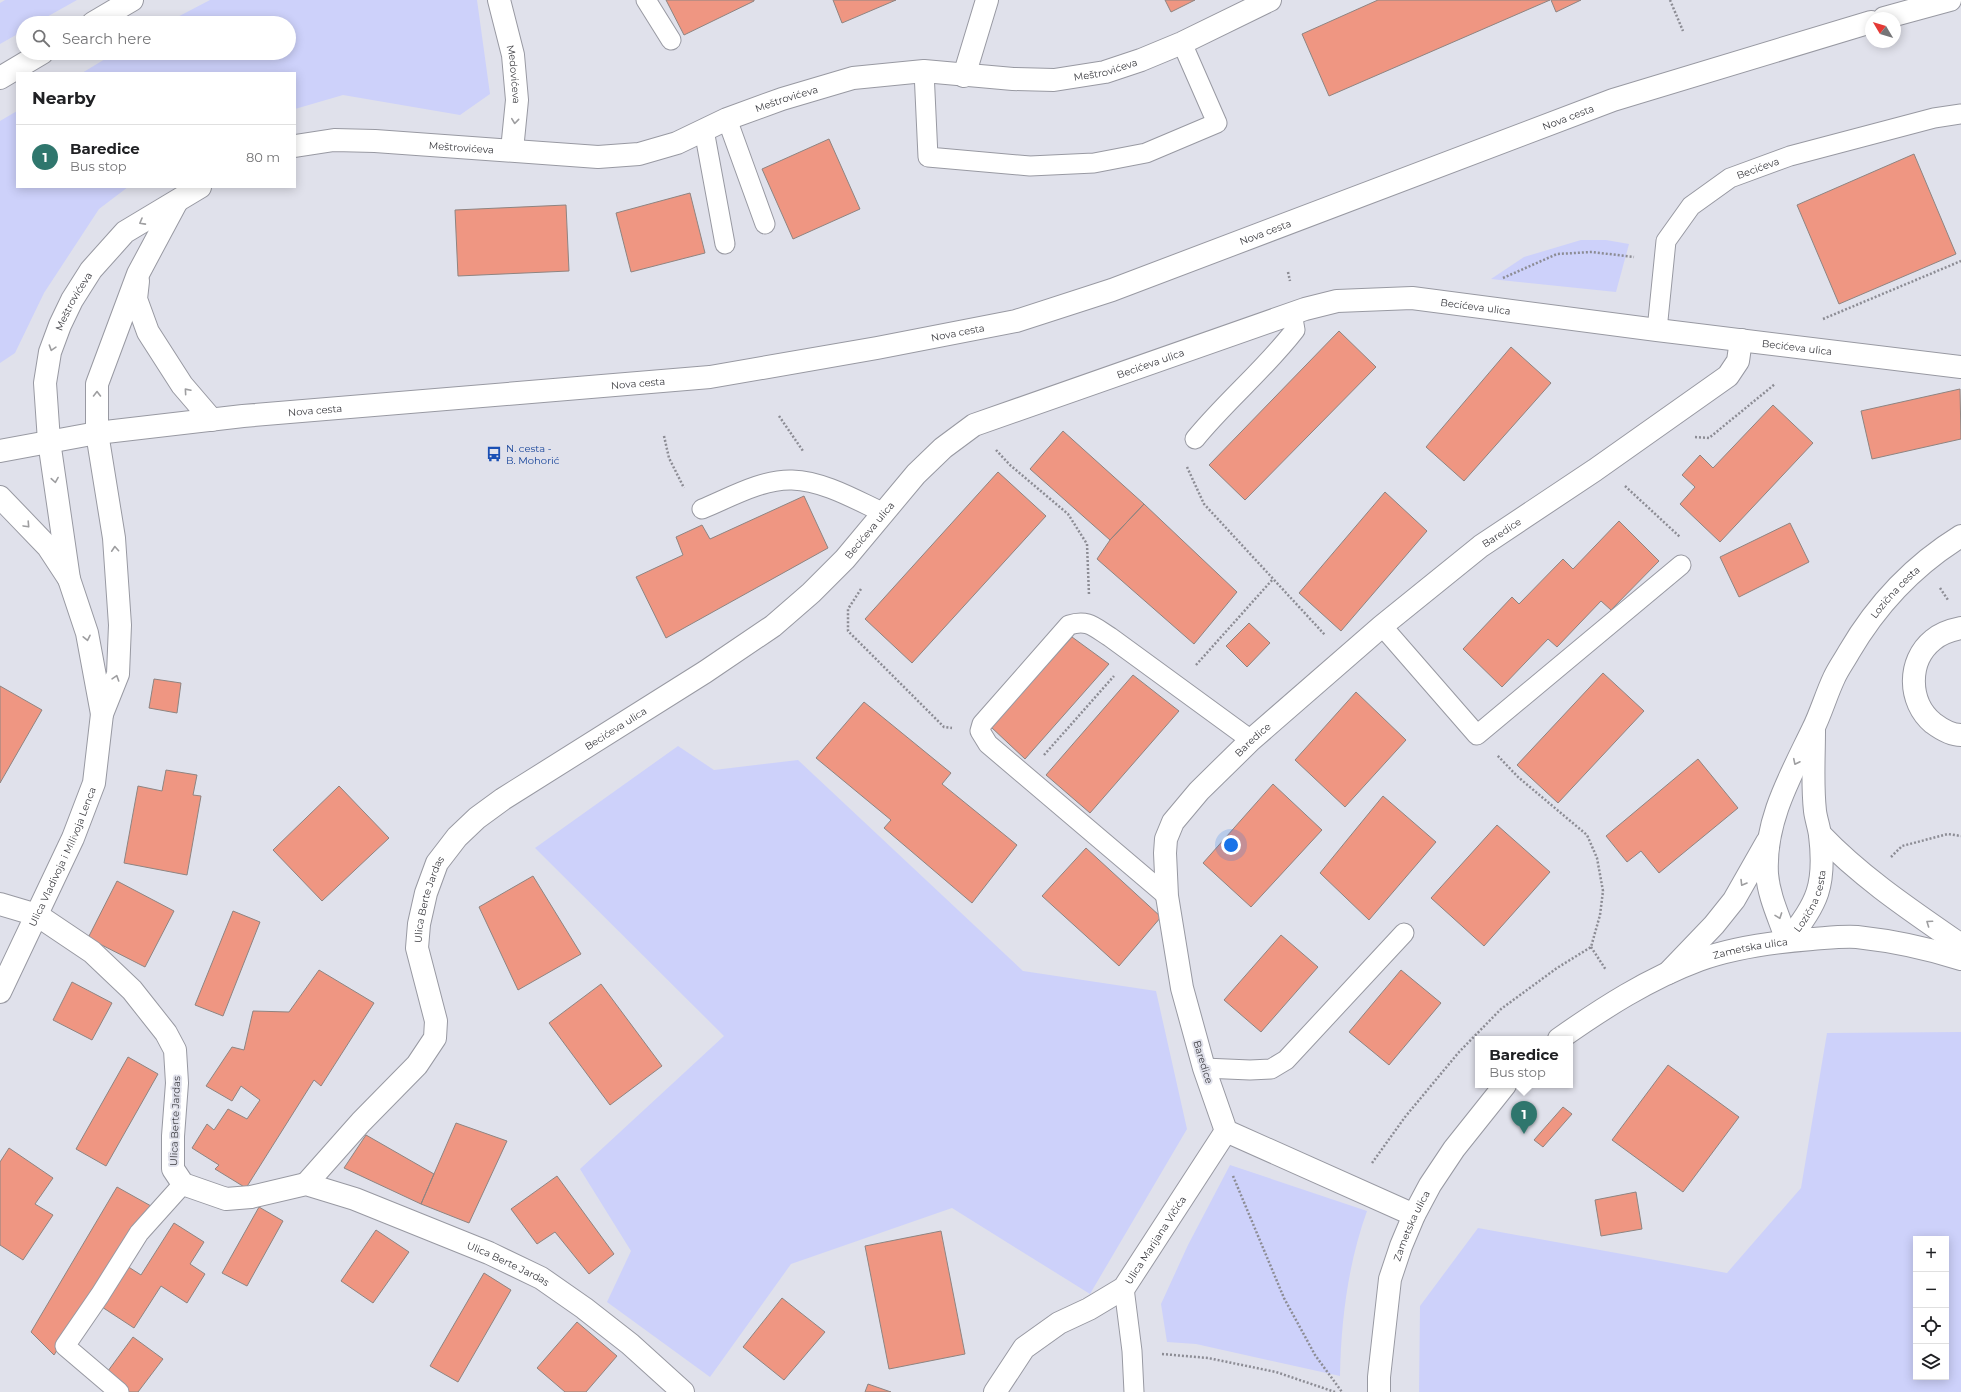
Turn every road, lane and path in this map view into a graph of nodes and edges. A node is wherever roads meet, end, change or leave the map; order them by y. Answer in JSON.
{"nodes":[{"id":1,"x":132,"y":0,"type":"edge"},
{"id":2,"x":499,"y":0,"type":"edge"},
{"id":3,"x":646,"y":0,"type":"edge"},
{"id":4,"x":987,"y":0,"type":"edge"},
{"id":5,"x":1270,"y":0,"type":"edge"},
{"id":6,"x":1670,"y":0,"type":"edge"},
{"id":7,"x":1950,"y":0,"type":"edge"},
{"id":8,"x":1901,"y":13,"type":"edge"},
{"id":9,"x":105,"y":16,"type":"edge"},
{"id":10,"x":1865,"y":24,"type":"edge"},
{"id":11,"x":1683,"y":31,"type":"dead end"},
{"id":12,"x":671,"y":40,"type":"dead end"},
{"id":13,"x":1182,"y":44,"type":"junction"},
{"id":14,"x":30,"y":60,"type":"edge"},
{"id":15,"x":924,"y":71,"type":"junction"},
{"id":16,"x":964,"y":76,"type":"junction"},
{"id":17,"x":0,"y":78,"type":"edge"},
{"id":18,"x":1961,"y":114,"type":"edge"},
{"id":19,"x":727,"y":119,"type":"junction"},
{"id":20,"x":704,"y":130,"type":"junction"},
{"id":21,"x":296,"y":146,"type":"edge"},
{"id":22,"x":512,"y":150,"type":"junction"},
{"id":23,"x":198,"y":188,"type":"edge"},
{"id":24,"x":176,"y":203,"type":"junction"},
{"id":25,"x":764,"y":224,"type":"dead end"},
{"id":26,"x":725,"y":244,"type":"dead end"},
{"id":27,"x":1635,"y":258,"type":"dead end"},
{"id":28,"x":1961,"y":261,"type":"edge"},
{"id":29,"x":138,"y":274,"type":"junction"},
{"id":30,"x":1501,"y":280,"type":"dead end"},
{"id":31,"x":1292,"y":313,"type":"junction"},
{"id":32,"x":1822,"y":319,"type":"dead end"},
{"id":33,"x":1657,"y":330,"type":"junction"},
{"id":34,"x":1741,"y":340,"type":"junction"},
{"id":35,"x":1961,"y":367,"type":"edge"},
{"id":36,"x":212,"y":420,"type":"junction"},
{"id":37,"x":974,"y":425,"type":"junction"},
{"id":38,"x":97,"y":433,"type":"junction"},
{"id":39,"x":664,"y":436,"type":"dead end"},
{"id":40,"x":1195,"y":439,"type":"joint"},
{"id":41,"x":49,"y":441,"type":"junction"},
{"id":42,"x":0,"y":451,"type":"edge"},
{"id":43,"x":669,"y":458,"type":"dead end"},
{"id":44,"x":1621,"y":482,"type":"dead end"},
{"id":45,"x":0,"y":497,"type":"edge"},
{"id":46,"x":702,"y":509,"type":"dead end"},
{"id":47,"x":884,"y":513,"type":"junction"},
{"id":48,"x":1961,"y":536,"type":"edge"},
{"id":49,"x":1681,"y":565,"type":"joint"},
{"id":50,"x":69,"y":579,"type":"junction"},
{"id":51,"x":1273,"y":579,"type":"junction"},
{"id":52,"x":865,"y":583,"type":"dead end"},
{"id":53,"x":1090,"y":623,"type":"junction"},
{"id":54,"x":1382,"y":626,"type":"junction"},
{"id":55,"x":1961,"y":628,"type":"edge"},
{"id":56,"x":1133,"y":654,"type":"junction"},
{"id":57,"x":1346,"y":657,"type":"junction"},
{"id":58,"x":1176,"y":686,"type":"junction"},
{"id":59,"x":102,"y":714,"type":"junction"},
{"id":60,"x":1814,"y":728,"type":"junction"},
{"id":61,"x":980,"y":731,"type":"junction"},
{"id":62,"x":1478,"y":735,"type":"junction"},
{"id":63,"x":1961,"y":736,"type":"edge"},
{"id":64,"x":1252,"y":740,"type":"junction"},
{"id":65,"x":1026,"y":776,"type":"junction"},
{"id":66,"x":477,"y":818,"type":"joint"},
{"id":67,"x":1820,"y":834,"type":"junction"},
{"id":68,"x":1961,"y":836,"type":"edge"},
{"id":69,"x":1769,"y":837,"type":"junction"},
{"id":70,"x":1888,"y":860,"type":"dead end"},
{"id":71,"x":1167,"y":896,"type":"junction"},
{"id":72,"x":0,"y":904,"type":"edge"},
{"id":73,"x":37,"y":915,"type":"junction"},
{"id":74,"x":1404,"y":933,"type":"dead end"},
{"id":75,"x":1787,"y":941,"type":"junction"},
{"id":76,"x":1961,"y":945,"type":"edge"},
{"id":77,"x":1591,"y":947,"type":"junction"},
{"id":78,"x":1961,"y":959,"type":"edge"},
{"id":79,"x":1606,"y":970,"type":"dead end"},
{"id":80,"x":1668,"y":973,"type":"junction"},
{"id":81,"x":0,"y":992,"type":"edge"},
{"id":82,"x":1563,"y":1036,"type":"edge"},
{"id":83,"x":1204,"y":1068,"type":"junction"},
{"id":84,"x":1503,"y":1088,"type":"edge"},
{"id":85,"x":1226,"y":1131,"type":"junction"},
{"id":86,"x":1375,"y":1158,"type":"dead end"},
{"id":87,"x":183,"y":1184,"type":"junction"},
{"id":88,"x":306,"y":1184,"type":"junction"},
{"id":89,"x":1414,"y":1215,"type":"junction"},
{"id":90,"x":1124,"y":1288,"type":"junction"},
{"id":91,"x":1132,"y":1351,"type":"junction"},
{"id":92,"x":119,"y":1392,"type":"edge"},
{"id":93,"x":683,"y":1392,"type":"edge"},
{"id":94,"x":995,"y":1392,"type":"edge"},
{"id":95,"x":1134,"y":1392,"type":"edge"},
{"id":96,"x":1335,"y":1392,"type":"edge"},
{"id":97,"x":1342,"y":1392,"type":"edge"},
{"id":98,"x":1379,"y":1392,"type":"edge"}],
"edges":[{"from":1,"to":9,"type":"main road"},
{"from":2,"to":22,"type":"main road","name":"Medovićeva","one_way":true},
{"from":3,"to":12,"type":"lane"},
{"from":4,"to":16,"type":"main road"},
{"from":5,"to":13,"type":"main road","name":"Meštrovićeva"},
{"from":6,"to":11,"type":"path"},
{"from":7,"to":8,"type":"main road"},
{"from":10,"to":36,"type":"main road","name":"Nova cesta"},
{"from":13,"to":15,"type":"lane"},
{"from":13,"to":16,"type":"main road","name":"Meštrovićeva"},
{"from":14,"to":17,"type":"main road"},
{"from":15,"to":16,"type":"main road","name":"Meštrovićeva"},
{"from":15,"to":19,"type":"main road","name":"Meštrovićeva"},
{"from":18,"to":33,"type":"lane","name":"Becićeva"},
{"from":19,"to":20,"type":"main road","name":"Meštrovićeva"},
{"from":19,"to":25,"type":"lane"},
{"from":20,"to":22,"type":"main road","name":"Meštrovićeva"},
{"from":20,"to":26,"type":"lane"},
{"from":21,"to":22,"type":"main road","name":"Meštrovićeva"},
{"from":23,"to":24,"type":"main road","name":"Meštrovićeva"},
{"from":24,"to":29,"type":"main road","name":"Meštrovićeva"},
{"from":24,"to":41,"type":"main road","name":"Meštrovićeva","one_way":true},
{"from":27,"to":30,"type":"path"},
{"from":28,"to":32,"type":"path"},
{"from":36,"to":29,"type":"main road","name":"Meštrovićeva","one_way":true},
{"from":38,"to":29,"type":"main road","name":"Meštrovićeva","one_way":true},
{"from":31,"to":33,"type":"main road","name":"Becićeva ulica"},
{"from":31,"to":37,"type":"main road","name":"Becićeva ulica"},
{"from":31,"to":40,"type":"lane"},
{"from":33,"to":34,"type":"main road","name":"Becićeva ulica"},
{"from":34,"to":35,"type":"main road","name":"Becićeva ulica"},
{"from":34,"to":54,"type":"main road","name":"Baredice"},
{"from":36,"to":38,"type":"main road","name":"Nova cesta"},
{"from":37,"to":47,"type":"main road","name":"Becićeva ulica"},
{"from":37,"to":53,"type":"path"},
{"from":38,"to":41,"type":"main road","name":"Nova cesta"},
{"from":59,"to":38,"type":"main road","name":"Ulica Vladivoja i Milivoja Lenca","one_way":true},
{"from":39,"to":43,"type":"path"},
{"from":40,"to":51,"type":"path"},
{"from":41,"to":42,"type":"main road","name":"Nova cesta"},
{"from":41,"to":50,"type":"main road","name":"Ulica Vladivoja i Milivoja Lenca","one_way":true},
{"from":44,"to":49,"type":"path"},
{"from":45,"to":50,"type":"main road","name":"Ulica Vladivoja i Milivoja Lenca","one_way":true},
{"from":46,"to":47,"type":"lane"},
{"from":47,"to":66,"type":"main road","name":"Becićeva ulica"},
{"from":48,"to":60,"type":"main road","name":"Lozična cesta"},
{"from":49,"to":62,"type":"lane"},
{"from":50,"to":59,"type":"main road","name":"Ulica Vladivoja i Milivoja Lenca","one_way":true},
{"from":51,"to":57,"type":"path"},
{"from":51,"to":58,"type":"path"},
{"from":52,"to":61,"type":"path"},
{"from":53,"to":56,"type":"lane"},
{"from":53,"to":61,"type":"lane"},
{"from":54,"to":57,"type":"main road","name":"Baredice"},
{"from":54,"to":62,"type":"lane"},
{"from":55,"to":63,"type":"main road"},
{"from":56,"to":58,"type":"lane"},
{"from":56,"to":65,"type":"path"},
{"from":57,"to":64,"type":"main road","name":"Baredice"},
{"from":58,"to":64,"type":"lane"},
{"from":59,"to":73,"type":"main road","name":"Ulica Vladivoja i Milivoja Lenca"},
{"from":60,"to":67,"type":"main road","name":"Lozična cesta"},
{"from":60,"to":69,"type":"main road","name":"Lozična cesta","one_way":true},
{"from":61,"to":65,"type":"lane"},
{"from":62,"to":77,"type":"path"},
{"from":64,"to":71,"type":"main road","name":"Baredice"},
{"from":65,"to":71,"type":"lane"},
{"from":66,"to":88,"type":"main road","name":"Ulica Berte Jardas"},
{"from":67,"to":75,"type":"main road","name":"Lozična cesta"},
{"from":76,"to":67,"type":"main road","one_way":true},
{"from":68,"to":70,"type":"path"},
{"from":69,"to":75,"type":"main road","name":"Lozična cesta","one_way":true},
{"from":69,"to":80,"type":"main road","one_way":true},
{"from":71,"to":83,"type":"main road","name":"Baredice"},
{"from":72,"to":73,"type":"main road","name":"Ulica Berte Jardas"},
{"from":73,"to":81,"type":"main road","name":"Ulica Vladivoja i Milivoja Lenca"},
{"from":73,"to":87,"type":"main road","name":"Ulica Berte Jardas"},
{"from":74,"to":83,"type":"lane"},
{"from":75,"to":78,"type":"main road","name":"Zametska ulica"},
{"from":75,"to":80,"type":"main road","name":"Zametska ulica"},
{"from":77,"to":79,"type":"path"},
{"from":77,"to":86,"type":"path"},
{"from":80,"to":82,"type":"main road","name":"Zametska ulica"},
{"from":83,"to":85,"type":"main road","name":"Baredice"},
{"from":84,"to":89,"type":"main road","name":"Zametska ulica"},
{"from":85,"to":89,"type":"main road"},
{"from":85,"to":90,"type":"main road","name":"Ulica Marijana Vičića"},
{"from":85,"to":97,"type":"path"},
{"from":87,"to":88,"type":"main road"},
{"from":87,"to":92,"type":"lane"},
{"from":88,"to":93,"type":"main road","name":"Ulica Berte Jardas"},
{"from":89,"to":98,"type":"main road","name":"Zametska ulica"},
{"from":90,"to":91,"type":"lane"},
{"from":90,"to":94,"type":"main road","name":"Ulica Marijana Vičića"},
{"from":91,"to":95,"type":"lane"},
{"from":91,"to":96,"type":"path"}]}
